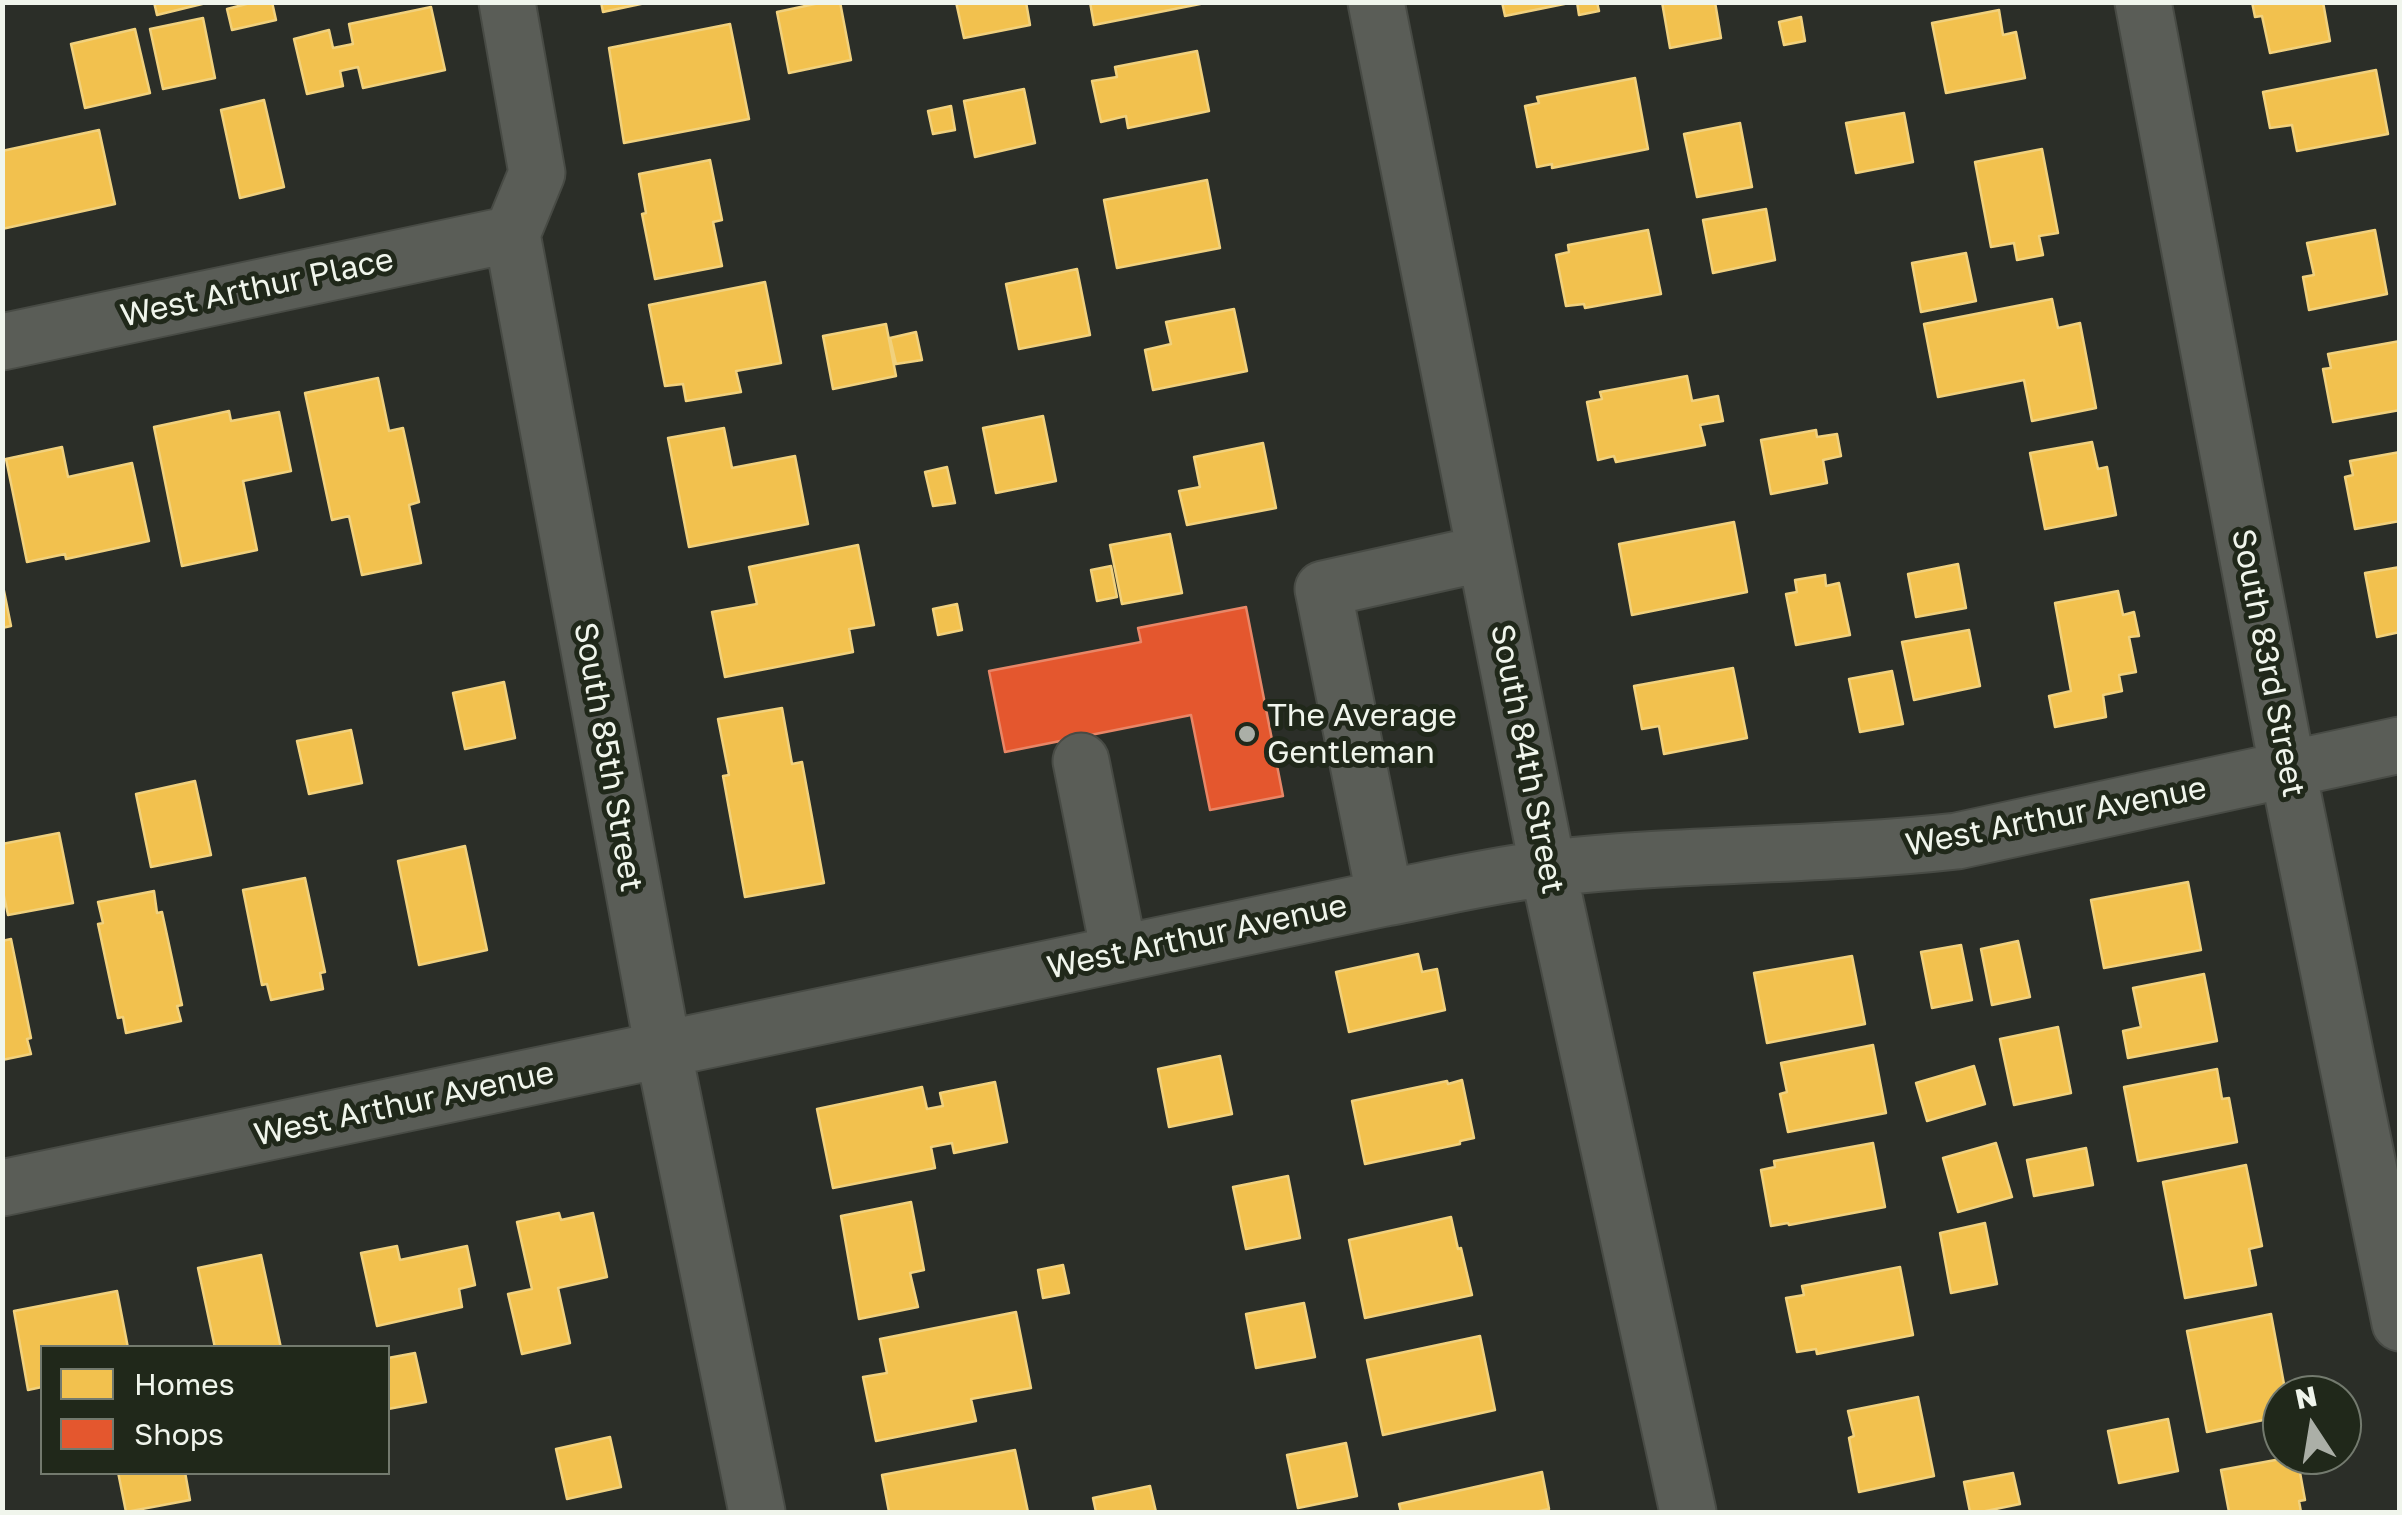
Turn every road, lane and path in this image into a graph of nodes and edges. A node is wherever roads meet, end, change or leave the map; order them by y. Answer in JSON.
{"nodes":[{"id":1,"x":507,"y":2,"type":"edge"},
{"id":2,"x":1376,"y":2,"type":"edge"},
{"id":3,"x":2143,"y":2,"type":"edge"},
{"id":4,"x":512,"y":234,"type":"junction"},
{"id":5,"x":2,"y":342,"type":"edge"},
{"id":6,"x":1486,"y":553,"type":"junction"},
{"id":7,"x":2400,"y":746,"type":"edge"},
{"id":8,"x":1081,"y":762,"type":"dead end"},
{"id":9,"x":2288,"y":771,"type":"junction"},
{"id":10,"x":1548,"y":868,"type":"junction"},
{"id":11,"x":1385,"y":898,"type":"junction"},
{"id":12,"x":1119,"y":952,"type":"junction"},
{"id":13,"x":662,"y":1049,"type":"junction"},
{"id":14,"x":2,"y":1188,"type":"edge"},
{"id":15,"x":2400,"y":1322,"type":"edge"},
{"id":16,"x":757,"y":1512,"type":"edge"},
{"id":17,"x":1688,"y":1512,"type":"edge"}],
"edges":[{"from":1,"to":4,"type":"street"},
{"from":2,"to":6,"type":"street","name":"South 84th Street"},
{"from":3,"to":9,"type":"street","name":"South 83rd Street"},
{"from":4,"to":5,"type":"street","name":"West Arthur Place"},
{"from":4,"to":13,"type":"street","name":"South 85th Street"},
{"from":6,"to":10,"type":"street","name":"South 84th Street"},
{"from":6,"to":11,"type":"street"},
{"from":7,"to":9,"type":"street","name":"West Arthur Avenue"},
{"from":8,"to":12,"type":"street"},
{"from":9,"to":10,"type":"street","name":"West Arthur Avenue"},
{"from":9,"to":15,"type":"street","name":"South 83rd Street"},
{"from":10,"to":11,"type":"street","name":"West Arthur Avenue"},
{"from":10,"to":17,"type":"street","name":"South 84th Street"},
{"from":11,"to":12,"type":"street","name":"West Arthur Avenue"},
{"from":12,"to":13,"type":"street","name":"West Arthur Avenue"},
{"from":13,"to":14,"type":"street","name":"West Arthur Avenue"},
{"from":13,"to":16,"type":"street","name":"South 85th Street"}]}
